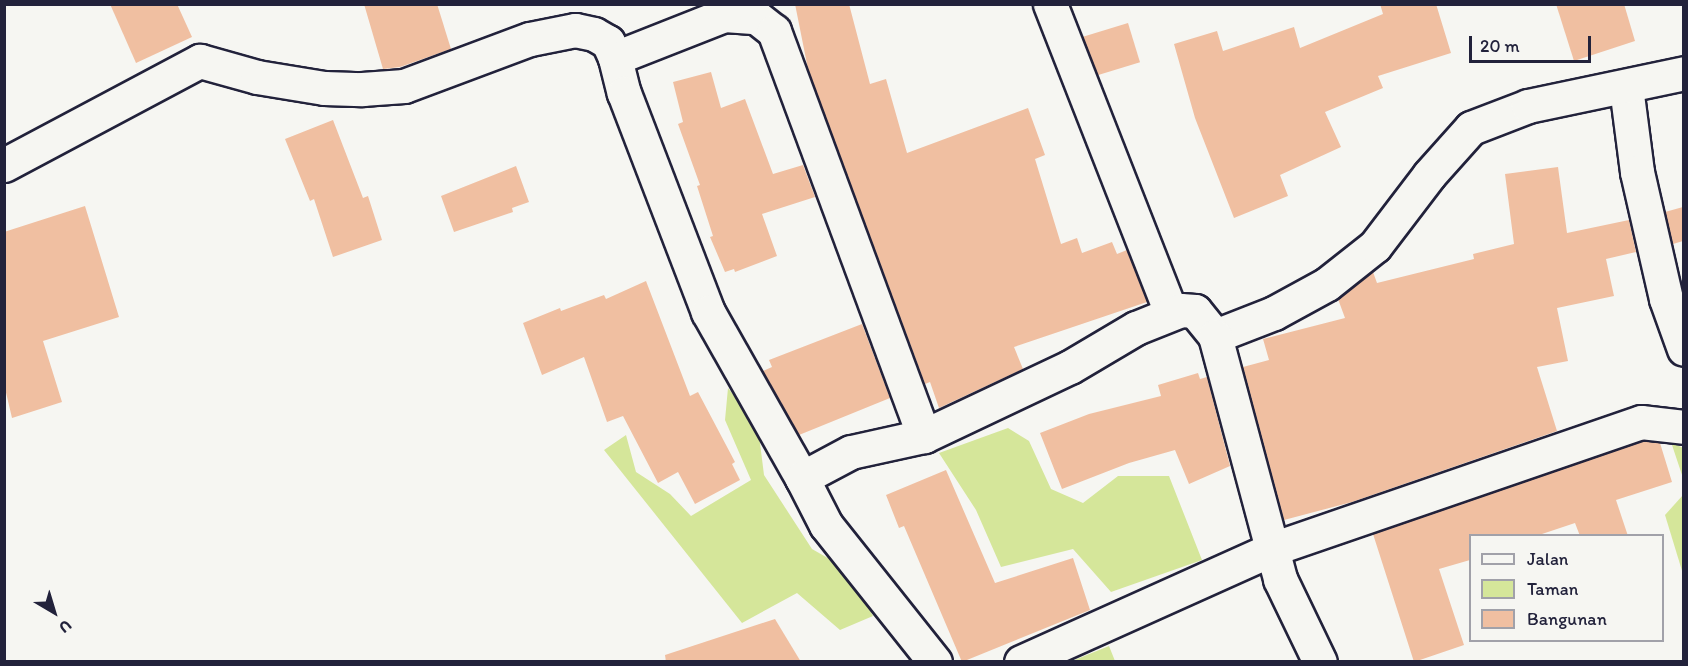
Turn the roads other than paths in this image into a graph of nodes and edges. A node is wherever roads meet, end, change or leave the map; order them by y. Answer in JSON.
{"nodes":[{"id":1,"x":1050,"y":4,"type":"edge"},
{"id":2,"x":615,"y":58,"type":"junction"},
{"id":3,"x":1683,"y":73,"type":"edge"},
{"id":4,"x":1626,"y":87,"type":"junction"},
{"id":5,"x":4,"y":165,"type":"edge"},
{"id":6,"x":1171,"y":312,"type":"junction"},
{"id":7,"x":1215,"y":336,"type":"junction"},
{"id":8,"x":1683,"y":348,"type":"edge"},
{"id":9,"x":1683,"y":427,"type":"edge"},
{"id":10,"x":924,"y":436,"type":"junction"},
{"id":11,"x":802,"y":478,"type":"junction"},
{"id":12,"x":1272,"y":549,"type":"junction"},
{"id":13,"x":935,"y":662,"type":"edge"},
{"id":14,"x":1020,"y":662,"type":"edge"},
{"id":15,"x":1320,"y":662,"type":"edge"}],
"edges":[{"from":1,"to":6,"type":"street"},
{"from":2,"to":5,"type":"street"},
{"from":2,"to":10,"type":"street"},
{"from":2,"to":11,"type":"street"},
{"from":3,"to":4,"type":"street"},
{"from":4,"to":7,"type":"street"},
{"from":4,"to":8,"type":"street"},
{"from":6,"to":7,"type":"street"},
{"from":6,"to":10,"type":"street"},
{"from":7,"to":12,"type":"street"},
{"from":9,"to":12,"type":"street"},
{"from":10,"to":11,"type":"street"},
{"from":11,"to":13,"type":"street"},
{"from":12,"to":14,"type":"street"},
{"from":12,"to":15,"type":"street"}]}
